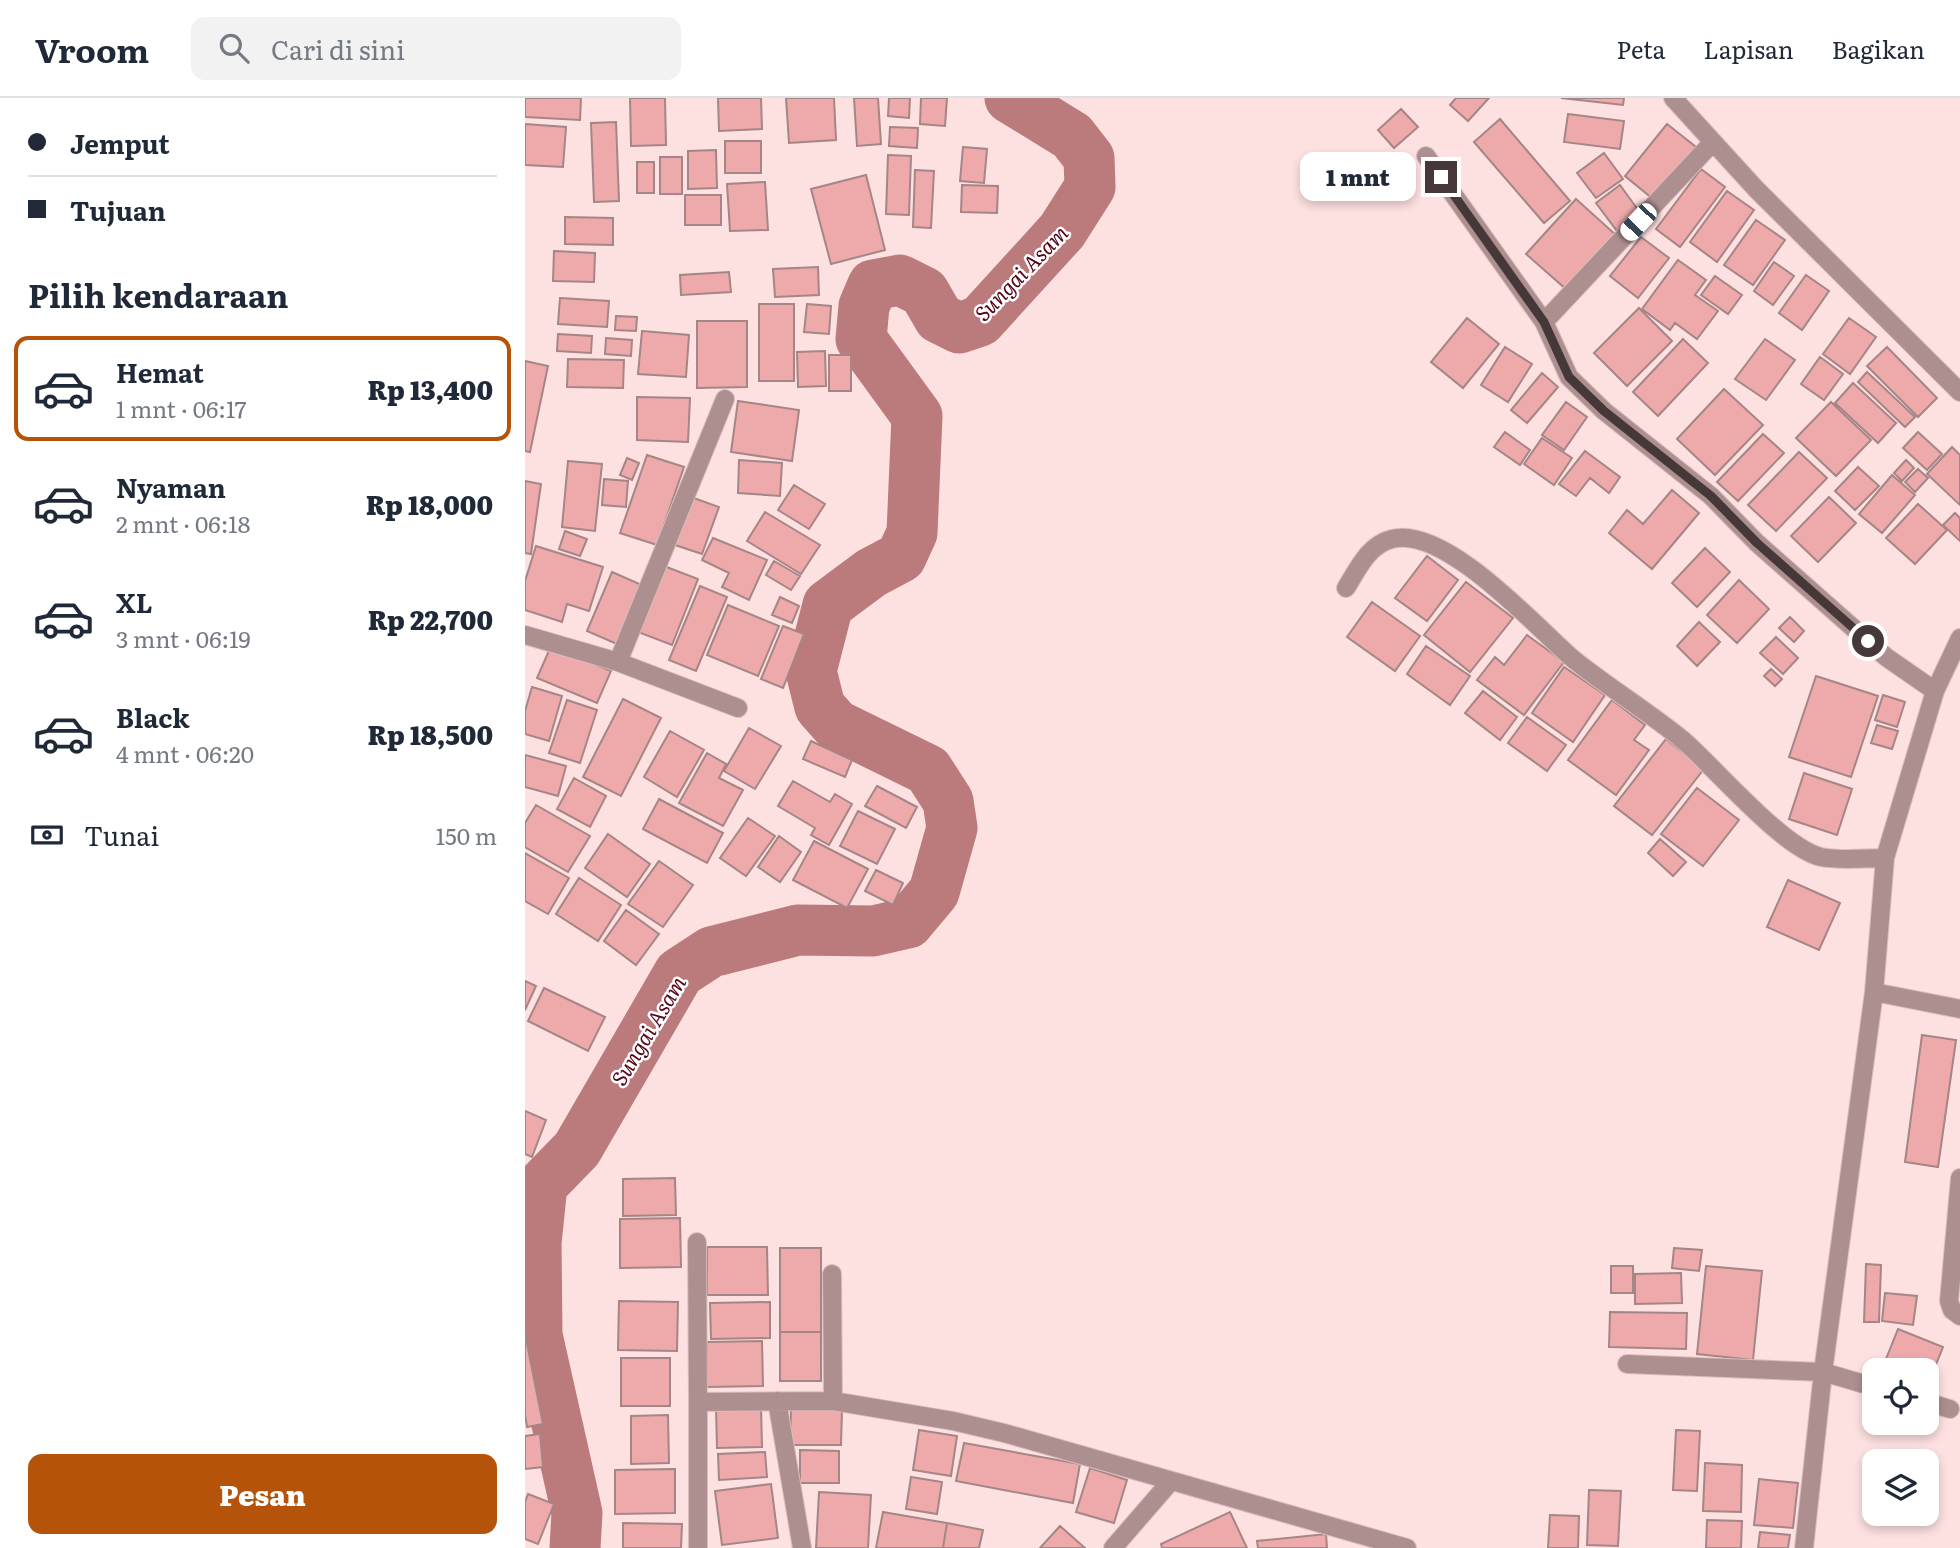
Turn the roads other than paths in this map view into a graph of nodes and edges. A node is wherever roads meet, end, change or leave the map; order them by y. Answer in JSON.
{"nodes":[{"id":1,"x":1673,"y":98,"type":"edge"},
{"id":2,"x":1713,"y":142,"type":"junction"},
{"id":3,"x":1426,"y":156,"type":"dead end"},
{"id":4,"x":1544,"y":322,"type":"junction"},
{"id":5,"x":1960,"y":392,"type":"edge"},
{"id":6,"x":725,"y":399,"type":"dead end"},
{"id":7,"x":1346,"y":588,"type":"dead end"},
{"id":8,"x":525,"y":635,"type":"edge"},
{"id":9,"x":1960,"y":638,"type":"edge"},
{"id":10,"x":618,"y":662,"type":"junction"},
{"id":11,"x":1935,"y":691,"type":"junction"},
{"id":12,"x":738,"y":708,"type":"dead end"},
{"id":13,"x":1885,"y":858,"type":"junction"},
{"id":14,"x":1874,"y":992,"type":"junction"},
{"id":15,"x":1960,"y":1009,"type":"edge"},
{"id":16,"x":1960,"y":1178,"type":"edge"},
{"id":17,"x":697,"y":1241,"type":"dead end"},
{"id":18,"x":832,"y":1274,"type":"dead end"},
{"id":19,"x":1960,"y":1316,"type":"edge"},
{"id":20,"x":1627,"y":1364,"type":"dead end"},
{"id":21,"x":1823,"y":1372,"type":"junction"},
{"id":22,"x":1862,"y":1383,"type":"edge"},
{"id":23,"x":777,"y":1401,"type":"junction"},
{"id":24,"x":833,"y":1401,"type":"junction"},
{"id":25,"x":698,"y":1402,"type":"junction"},
{"id":26,"x":1939,"y":1406,"type":"edge"},
{"id":27,"x":1950,"y":1409,"type":"dead end"},
{"id":28,"x":1171,"y":1481,"type":"junction"},
{"id":29,"x":1120,"y":1545,"type":"edge"},
{"id":30,"x":698,"y":1548,"type":"edge"},
{"id":31,"x":802,"y":1548,"type":"edge"},
{"id":32,"x":1407,"y":1548,"type":"edge"},
{"id":33,"x":1804,"y":1548,"type":"edge"}],
"edges":[{"from":1,"to":2,"type":"street"},
{"from":2,"to":4,"type":"street"},
{"from":2,"to":5,"type":"street"},
{"from":3,"to":4,"type":"street"},
{"from":4,"to":11,"type":"street"},
{"from":6,"to":10,"type":"street"},
{"from":7,"to":13,"type":"street"},
{"from":8,"to":10,"type":"street"},
{"from":9,"to":11,"type":"street"},
{"from":10,"to":12,"type":"street"},
{"from":11,"to":13,"type":"street"},
{"from":13,"to":14,"type":"street"},
{"from":14,"to":15,"type":"street"},
{"from":14,"to":21,"type":"street"},
{"from":16,"to":19,"type":"street"},
{"from":17,"to":25,"type":"street"},
{"from":18,"to":24,"type":"street"},
{"from":20,"to":21,"type":"street"},
{"from":21,"to":22,"type":"street"},
{"from":21,"to":33,"type":"street"},
{"from":23,"to":24,"type":"street"},
{"from":23,"to":25,"type":"street"},
{"from":23,"to":31,"type":"street"},
{"from":24,"to":28,"type":"street"},
{"from":25,"to":30,"type":"street"},
{"from":26,"to":27,"type":"street"},
{"from":28,"to":29,"type":"street"},
{"from":28,"to":32,"type":"street"}]}
